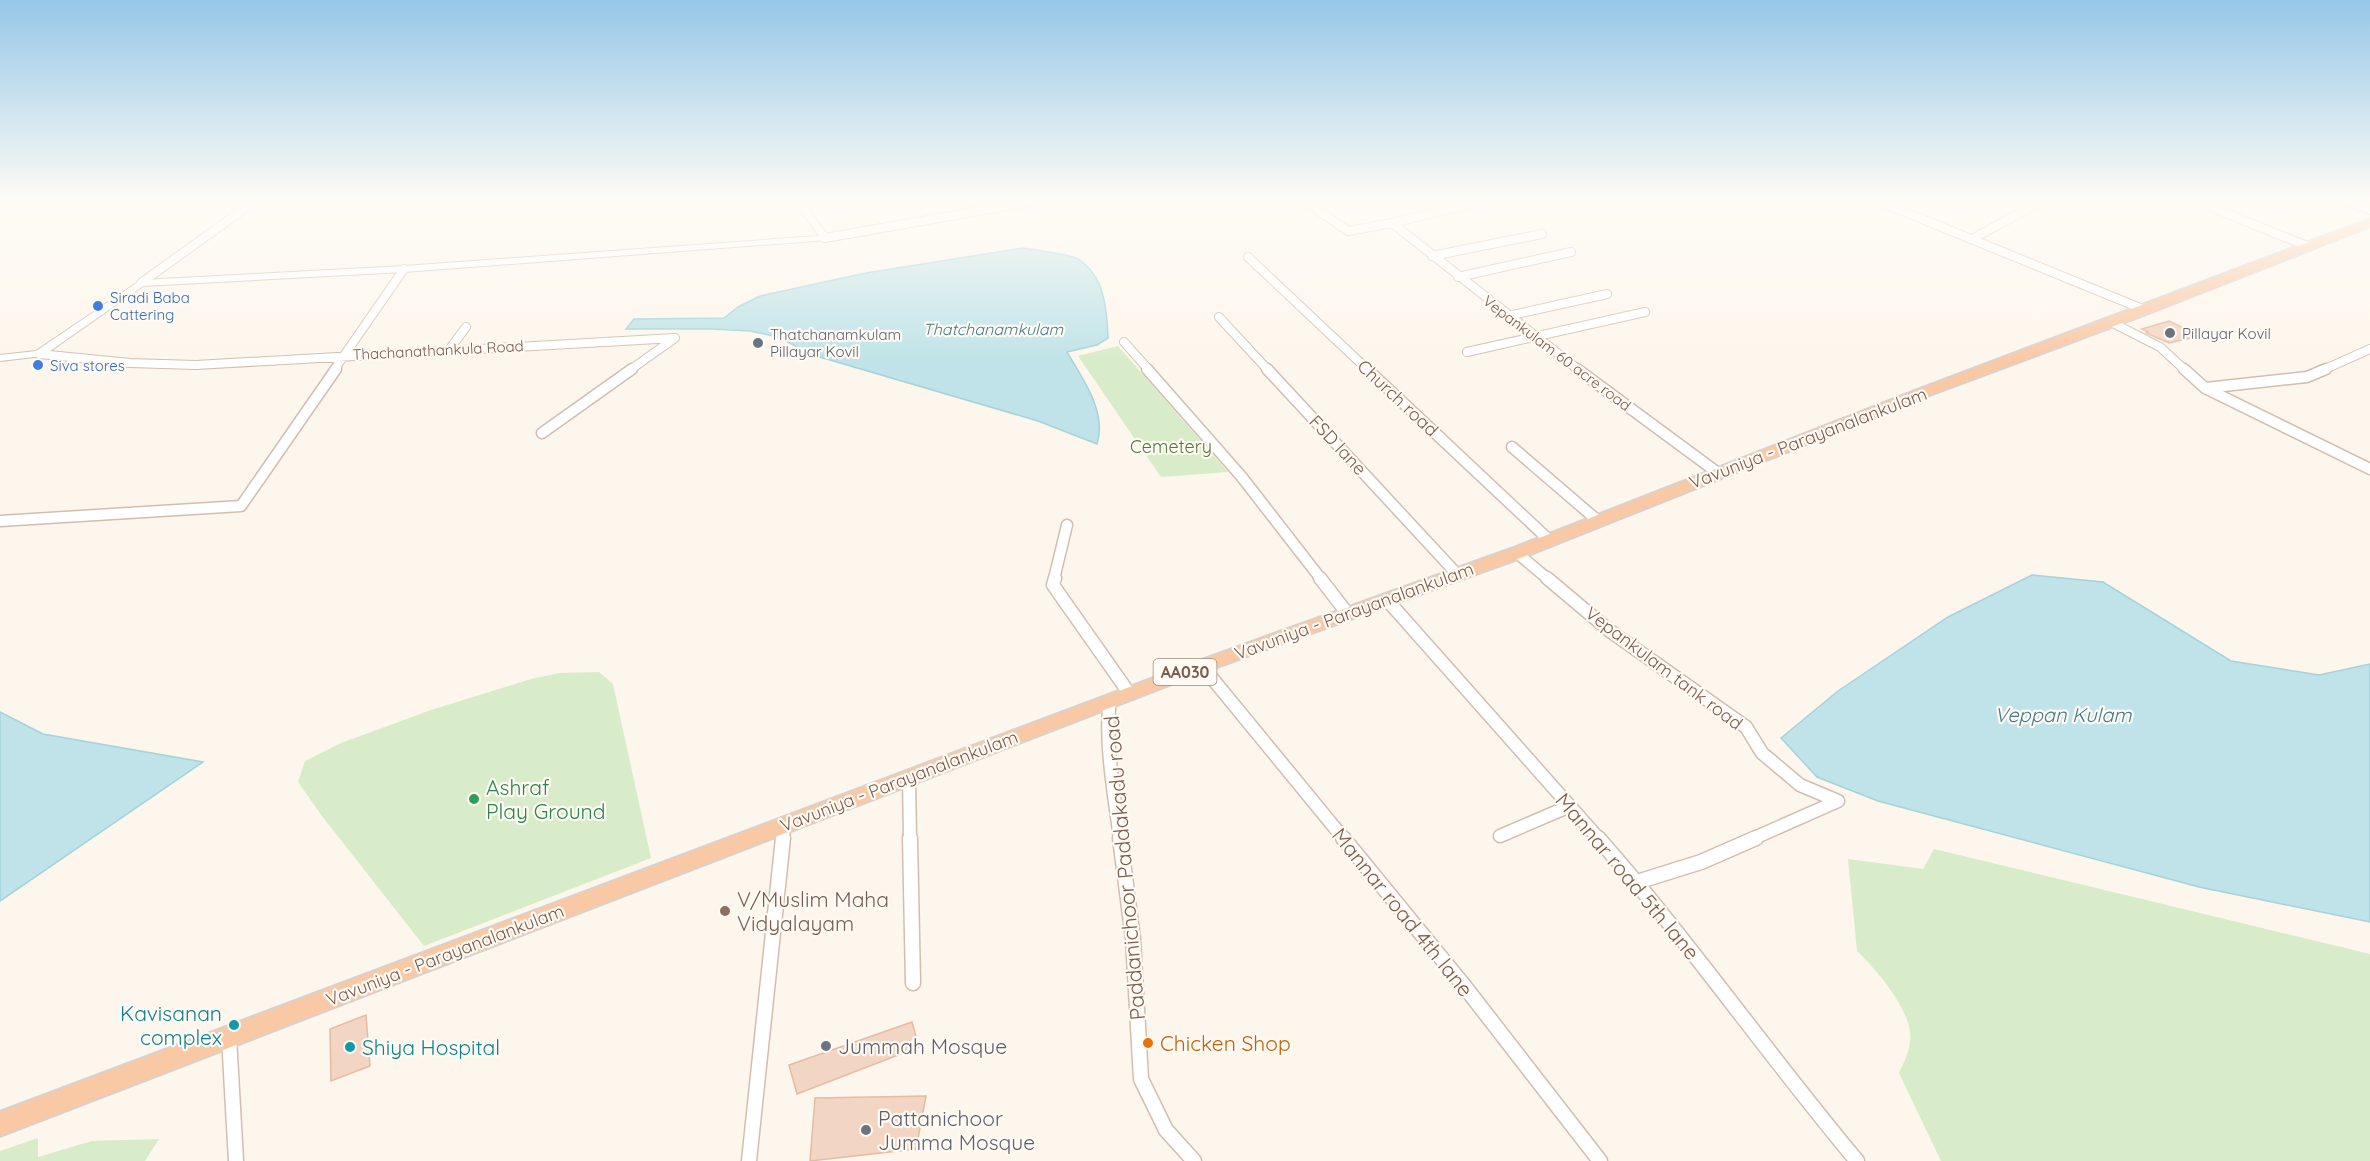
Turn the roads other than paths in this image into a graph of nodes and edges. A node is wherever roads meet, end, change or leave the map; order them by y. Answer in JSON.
{"nodes":[{"id":1,"x":180,"y":255,"type":"edge"},
{"id":2,"x":592,"y":255,"type":"edge"},
{"id":3,"x":1436,"y":255,"type":"edge"},
{"id":4,"x":1557,"y":255,"type":"edge"},
{"id":5,"x":2011,"y":255,"type":"edge"},
{"id":6,"x":2284,"y":255,"type":"edge"},
{"id":7,"x":1432,"y":256,"type":"joint"},
{"id":8,"x":1248,"y":257,"type":"dead end"},
{"id":9,"x":404,"y":269,"type":"junction"},
{"id":10,"x":1458,"y":277,"type":"junction"},
{"id":11,"x":141,"y":283,"type":"junction"},
{"id":12,"x":1607,"y":294,"type":"dead end"},
{"id":13,"x":2145,"y":310,"type":"junction"},
{"id":14,"x":1645,"y":312,"type":"dead end"},
{"id":15,"x":1508,"y":316,"type":"junction"},
{"id":16,"x":1219,"y":317,"type":"dead end"},
{"id":17,"x":2111,"y":322,"type":"junction"},
{"id":18,"x":466,"y":327,"type":"dead end"},
{"id":19,"x":1536,"y":338,"type":"junction"},
{"id":20,"x":1124,"y":342,"type":"dead end"},
{"id":21,"x":2370,"y":349,"type":"edge"},
{"id":22,"x":449,"y":350,"type":"junction"},
{"id":23,"x":1467,"y":352,"type":"dead end"},
{"id":24,"x":39,"y":354,"type":"junction"},
{"id":25,"x":345,"y":355,"type":"junction"},
{"id":26,"x":0,"y":358,"type":"edge"},
{"id":27,"x":2205,"y":388,"type":"junction"},
{"id":28,"x":542,"y":433,"type":"dead end"},
{"id":29,"x":1512,"y":447,"type":"dead end"},
{"id":30,"x":2370,"y":469,"type":"edge"},
{"id":31,"x":1718,"y":473,"type":"junction"},
{"id":32,"x":1597,"y":520,"type":"junction"},
{"id":33,"x":0,"y":521,"type":"edge"},
{"id":34,"x":1067,"y":525,"type":"dead end"},
{"id":35,"x":1548,"y":539,"type":"junction"},
{"id":36,"x":1517,"y":553,"type":"junction"},
{"id":37,"x":1458,"y":574,"type":"junction"},
{"id":38,"x":1388,"y":601,"type":"junction"},
{"id":39,"x":1347,"y":613,"type":"junction"},
{"id":40,"x":1202,"y":666,"type":"junction"},
{"id":41,"x":1129,"y":693,"type":"junction"},
{"id":42,"x":1110,"y":701,"type":"junction"},
{"id":43,"x":909,"y":778,"type":"junction"},
{"id":44,"x":1570,"y":806,"type":"junction"},
{"id":45,"x":784,"y":825,"type":"junction"},
{"id":46,"x":1500,"y":836,"type":"dead end"},
{"id":47,"x":1637,"y":882,"type":"junction"},
{"id":48,"x":913,"y":983,"type":"dead end"},
{"id":49,"x":229,"y":1037,"type":"junction"},
{"id":50,"x":0,"y":1124,"type":"edge"},
{"id":51,"x":236,"y":1161,"type":"edge"},
{"id":52,"x":749,"y":1161,"type":"edge"},
{"id":53,"x":1194,"y":1161,"type":"edge"},
{"id":54,"x":1600,"y":1161,"type":"edge"},
{"id":55,"x":1857,"y":1161,"type":"edge"}],
"edges":[{"from":1,"to":11,"type":"street"},
{"from":2,"to":9,"type":"street"},
{"from":3,"to":7,"type":"street"},
{"from":4,"to":10,"type":"street"},
{"from":5,"to":13,"type":"street"},
{"from":6,"to":13,"type":"highway","name":"Vavuniya - Parayanalankulam","number":"AA030"},
{"from":7,"to":10,"type":"street","name":"Vepankulam 60 acre road"},
{"from":8,"to":35,"type":"street","name":"Church road"},
{"from":9,"to":11,"type":"street"},
{"from":9,"to":25,"type":"street"},
{"from":10,"to":15,"type":"street","name":"Vepankulam 60 acre road"},
{"from":11,"to":24,"type":"street"},
{"from":12,"to":15,"type":"street"},
{"from":13,"to":17,"type":"highway","name":"Vavuniya - Parayanalankulam","number":"AA030"},
{"from":14,"to":19,"type":"street"},
{"from":15,"to":19,"type":"street","name":"Vepankulam 60 acre road"},
{"from":16,"to":37,"type":"street","name":"FSD lane"},
{"from":17,"to":27,"type":"street"},
{"from":17,"to":31,"type":"highway","name":"Vavuniya - Parayanalankulam","number":"AA030"},
{"from":18,"to":22,"type":"street"},
{"from":19,"to":23,"type":"street"},
{"from":19,"to":31,"type":"street","name":"Vepankulam 60 acre road"},
{"from":20,"to":39,"type":"street"},
{"from":21,"to":27,"type":"street"},
{"from":22,"to":25,"type":"street","name":"Thachanathankula Road"},
{"from":22,"to":28,"type":"street","name":"Thachanathankula Road"},
{"from":24,"to":25,"type":"street","name":"Thachanathankula Road"},
{"from":24,"to":26,"type":"street"},
{"from":25,"to":33,"type":"street"},
{"from":27,"to":30,"type":"street"},
{"from":29,"to":32,"type":"street"},
{"from":31,"to":32,"type":"highway","name":"Vavuniya - Parayanalankulam","number":"AA030"},
{"from":32,"to":35,"type":"highway","name":"Vavuniya - Parayanalankulam","number":"AA030"},
{"from":34,"to":41,"type":"street"},
{"from":35,"to":36,"type":"highway","name":"Vavuniya - Parayanalankulam","number":"AA030"},
{"from":36,"to":37,"type":"highway","name":"Vavuniya - Parayanalankulam","number":"AA030"},
{"from":36,"to":47,"type":"street","name":"Vepankulam tank road"},
{"from":37,"to":38,"type":"highway","name":"Vavuniya - Parayanalankulam","number":"AA030"},
{"from":38,"to":39,"type":"highway","name":"Vavuniya - Parayanalankulam","number":"AA030"},
{"from":38,"to":44,"type":"street","name":"Mannar road 5th lane"},
{"from":39,"to":40,"type":"highway","name":"Vavuniya - Parayanalankulam","number":"AA030"},
{"from":40,"to":41,"type":"highway","name":"Vavuniya - Parayanalankulam","number":"AA030"},
{"from":40,"to":54,"type":"street","name":"Mannar road 4th lane"},
{"from":41,"to":42,"type":"highway","name":"Vavuniya - Parayanalankulam","number":"AA030"},
{"from":42,"to":43,"type":"highway","name":"Vavuniya - Parayanalankulam","number":"AA030"},
{"from":42,"to":53,"type":"street","name":"Paddanichoor Paddakadu road"},
{"from":43,"to":45,"type":"highway","name":"Vavuniya - Parayanalankulam","number":"AA030"},
{"from":43,"to":48,"type":"street"},
{"from":44,"to":46,"type":"street"},
{"from":44,"to":47,"type":"street","name":"Mannar road 5th lane"},
{"from":45,"to":49,"type":"highway","name":"Vavuniya - Parayanalankulam","number":"AA030"},
{"from":45,"to":52,"type":"street"},
{"from":47,"to":55,"type":"street","name":"Mannar road 5th lane"},
{"from":49,"to":50,"type":"highway","name":"Vavuniya - Parayanalankulam","number":"AA030"},
{"from":49,"to":51,"type":"street"}]}
